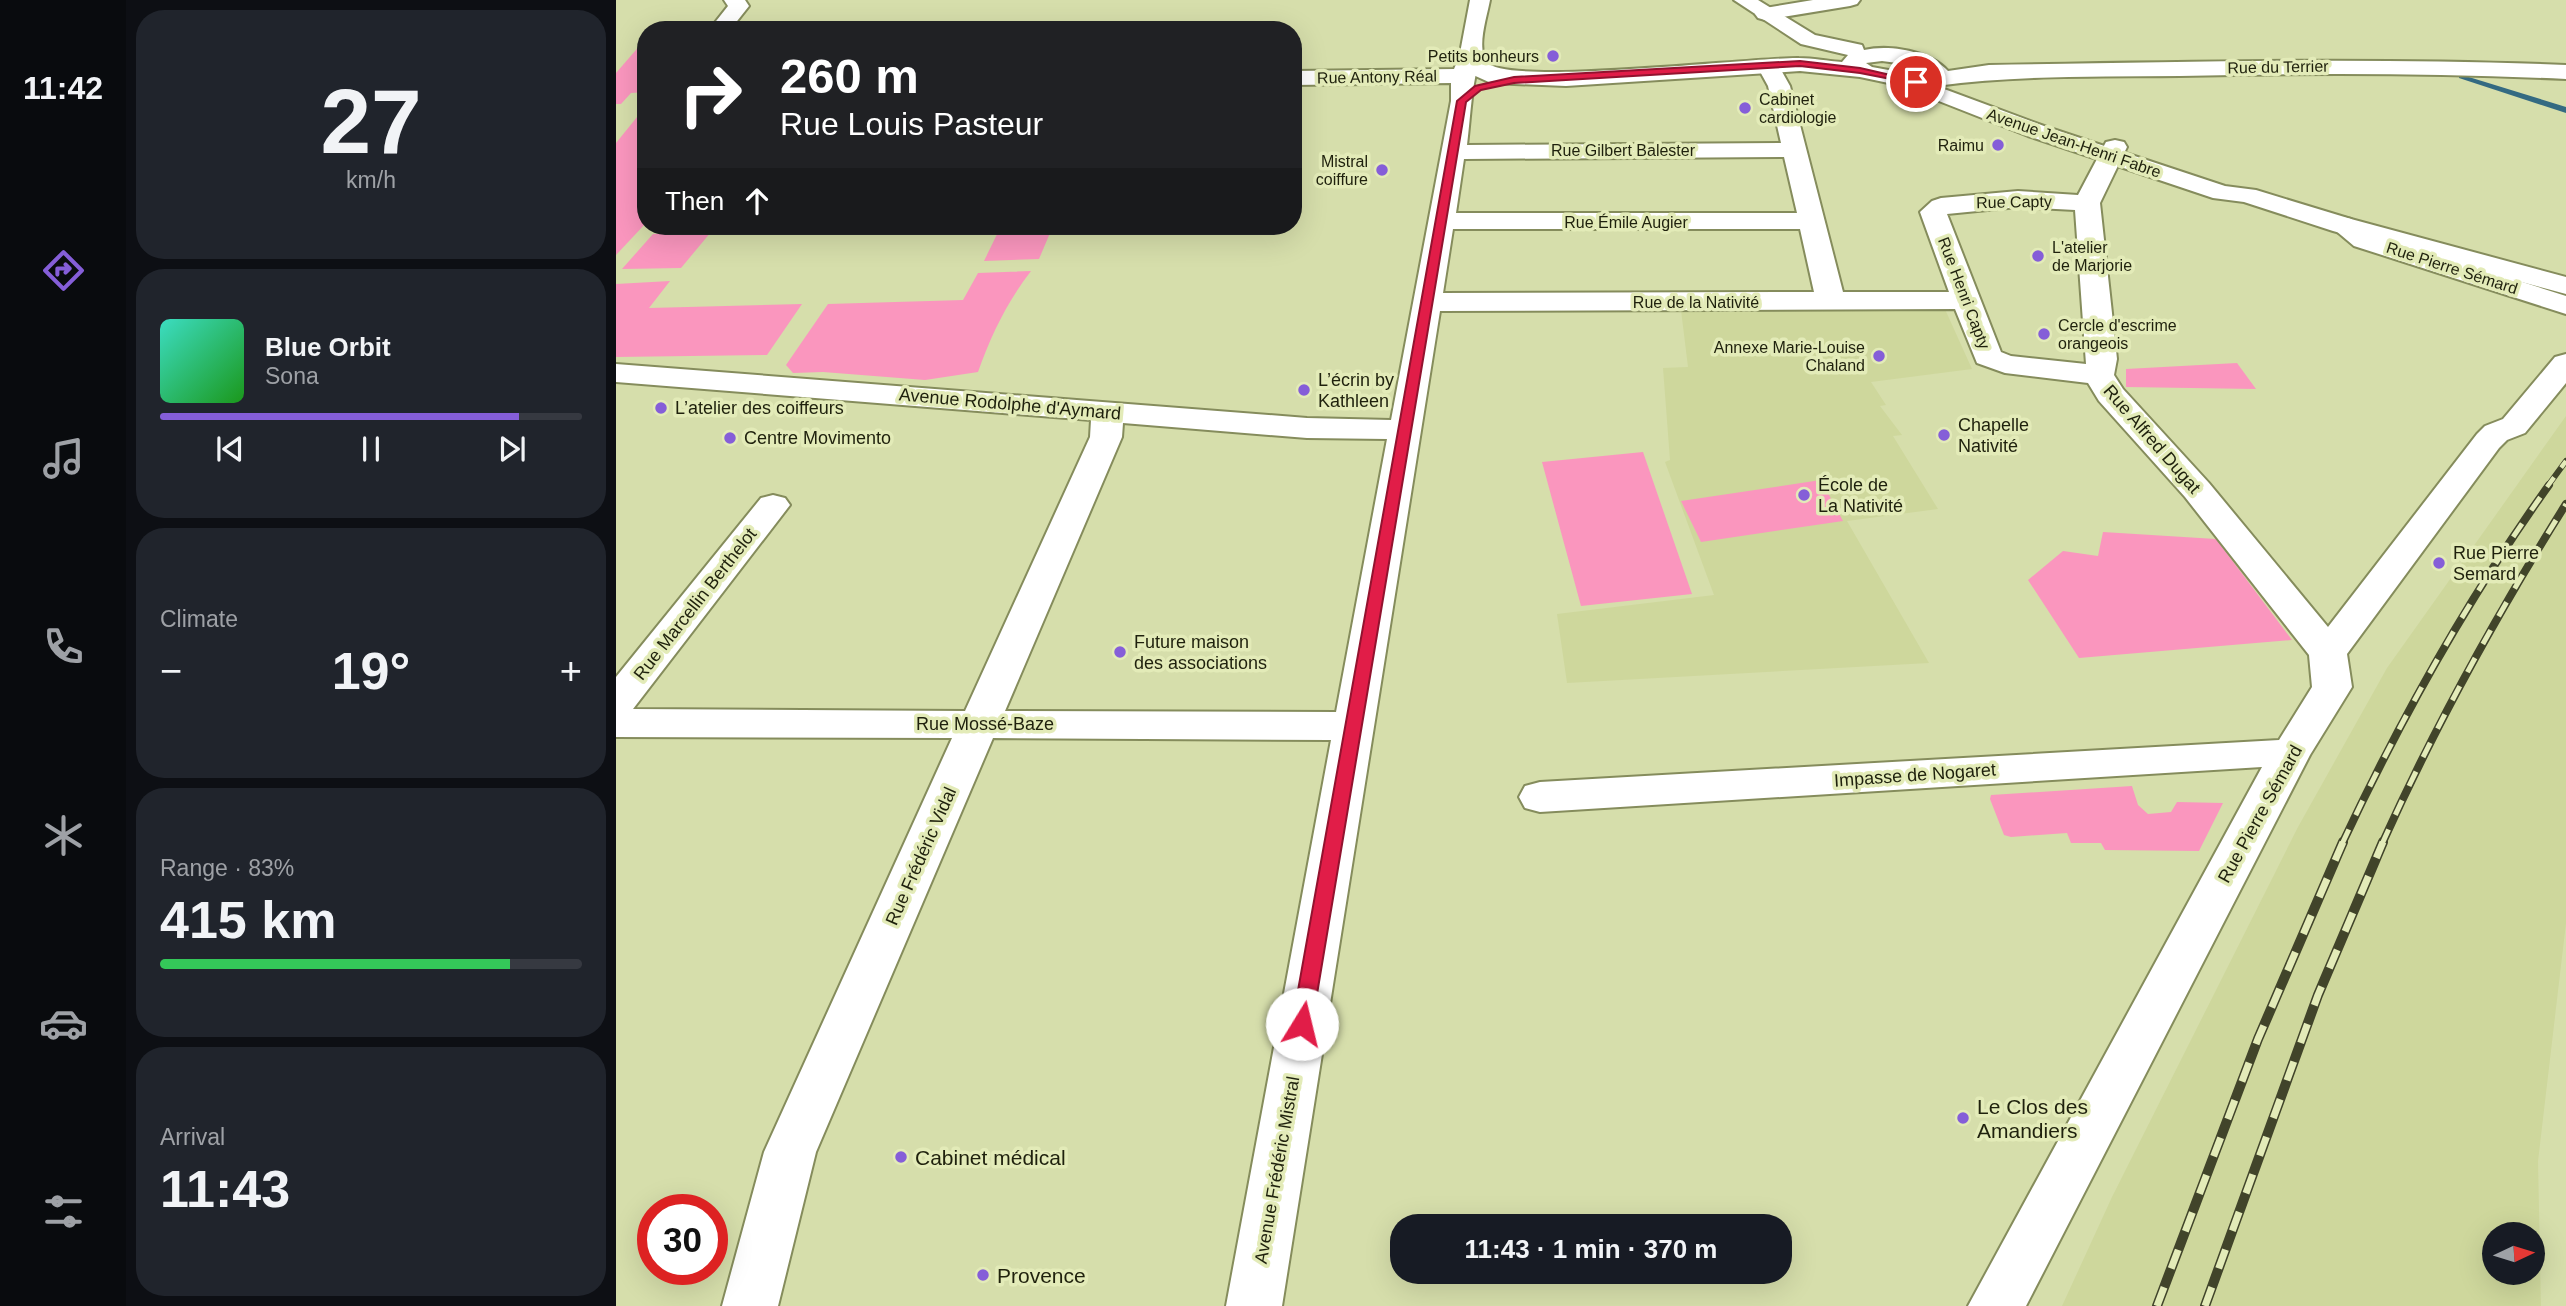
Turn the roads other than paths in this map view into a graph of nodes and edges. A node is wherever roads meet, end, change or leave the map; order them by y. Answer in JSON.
{"nodes":[{"id":1,"x":1480,"y":0,"type":"edge"},
{"id":2,"x":1744,"y":0,"type":"edge"},
{"id":3,"x":1850,"y":0,"type":"edge"},
{"id":4,"x":737,"y":3,"type":"edge"},
{"id":5,"x":1765,"y":14,"type":"junction"},
{"id":6,"x":725,"y":21,"type":"edge"},
{"id":7,"x":1808,"y":40,"type":"junction"},
{"id":8,"x":1471,"y":53,"type":"junction"},
{"id":9,"x":1865,"y":62,"type":"junction"},
{"id":10,"x":1800,"y":64,"type":"junction"},
{"id":11,"x":1769,"y":66,"type":"junction"},
{"id":12,"x":2566,"y":72,"type":"edge"},
{"id":13,"x":1932,"y":74,"type":"junction"},
{"id":14,"x":1302,"y":79,"type":"edge"},
{"id":15,"x":1514,"y":80,"type":"junction"},
{"id":16,"x":1903,"y":81,"type":"junction"},
{"id":17,"x":1462,"y":89,"type":"junction"},
{"id":18,"x":1793,"y":150,"type":"junction"},
{"id":19,"x":2113,"y":151,"type":"junction"},
{"id":20,"x":1453,"y":152,"type":"junction"},
{"id":21,"x":2087,"y":203,"type":"junction"},
{"id":22,"x":1941,"y":206,"type":"joint"},
{"id":23,"x":1440,"y":221,"type":"junction"},
{"id":24,"x":1811,"y":221,"type":"junction"},
{"id":25,"x":2342,"y":225,"type":"junction"},
{"id":26,"x":2566,"y":286,"type":"edge"},
{"id":27,"x":1966,"y":300,"type":"junction"},
{"id":28,"x":1426,"y":302,"type":"junction"},
{"id":29,"x":1831,"y":302,"type":"junction"},
{"id":30,"x":2566,"y":305,"type":"edge"},
{"id":31,"x":2566,"y":363,"type":"edge"},
{"id":32,"x":616,"y":373,"type":"edge"},
{"id":33,"x":2099,"y":375,"type":"junction"},
{"id":34,"x":1108,"y":412,"type":"junction"},
{"id":35,"x":1404,"y":430,"type":"junction"},
{"id":36,"x":773,"y":505,"type":"dead end"},
{"id":37,"x":2328,"y":653,"type":"junction"},
{"id":38,"x":616,"y":704,"type":"edge"},
{"id":39,"x":616,"y":723,"type":"edge"},
{"id":40,"x":978,"y":724,"type":"junction"},
{"id":41,"x":1353,"y":726,"type":"junction"},
{"id":42,"x":2290,"y":755,"type":"junction"},
{"id":43,"x":1540,"y":797,"type":"dead end"},
{"id":44,"x":750,"y":1306,"type":"edge"},
{"id":45,"x":1254,"y":1306,"type":"edge"},
{"id":46,"x":1996,"y":1306,"type":"edge"}],
"edges":[{"from":1,"to":8,"type":"street","name":"Avenue Frédéric Mistral"},
{"from":2,"to":5,"type":"street"},
{"from":3,"to":5,"type":"street"},
{"from":4,"to":6,"type":"street"},
{"from":5,"to":7,"type":"street"},
{"from":7,"to":9,"type":"street"},
{"from":7,"to":10,"type":"street"},
{"from":8,"to":15,"type":"street"},
{"from":8,"to":17,"type":"street","name":"Avenue Frédéric Mistral"},
{"from":9,"to":10,"type":"street"},
{"from":9,"to":13,"type":"street"},
{"from":9,"to":16,"type":"street"},
{"from":10,"to":11,"type":"street"},
{"from":11,"to":15,"type":"street"},
{"from":11,"to":18,"type":"street"},
{"from":12,"to":13,"type":"street","name":"Rue du Terrier"},
{"from":13,"to":16,"type":"street","name":"Rue du Terrier"},
{"from":13,"to":19,"type":"street","name":"Avenue Jean-Henri Fabre"},
{"from":14,"to":17,"type":"street","name":"Rue Antony Réal"},
{"from":15,"to":17,"type":"street"},
{"from":16,"to":19,"type":"street","name":"Avenue Jean-Henri Fabre"},
{"from":17,"to":20,"type":"street","name":"Avenue Frédéric Mistral"},
{"from":18,"to":20,"type":"street","name":"Rue Gilbert Balester"},
{"from":18,"to":24,"type":"street"},
{"from":19,"to":21,"type":"street"},
{"from":19,"to":25,"type":"street","name":"Avenue Jean-Henri Fabre"},
{"from":20,"to":23,"type":"street","name":"Avenue Frédéric Mistral"},
{"from":21,"to":22,"type":"street","name":"Rue Capty"},
{"from":21,"to":33,"type":"street","name":"Rue Alfred Dugat"},
{"from":22,"to":27,"type":"street","name":"Rue Henri Capty"},
{"from":23,"to":24,"type":"street","name":"Rue Émile Augier"},
{"from":23,"to":28,"type":"street","name":"Avenue Frédéric Mistral"},
{"from":24,"to":29,"type":"street"},
{"from":25,"to":26,"type":"street","name":"Avenue Jean-Henri Fabre"},
{"from":25,"to":30,"type":"street","name":"Rue Pierre Sémard"},
{"from":27,"to":29,"type":"street","name":"Rue de la Nativité"},
{"from":27,"to":33,"type":"street","name":"Rue Henri Capty"},
{"from":28,"to":29,"type":"street","name":"Rue de la Nativité"},
{"from":28,"to":35,"type":"street","name":"Avenue Frédéric Mistral"},
{"from":31,"to":37,"type":"street"},
{"from":32,"to":34,"type":"street","name":"Avenue Rodolphe d'Aymard"},
{"from":33,"to":37,"type":"street","name":"Rue Alfred Dugat"},
{"from":34,"to":35,"type":"street","name":"Avenue Rodolphe d'Aymard"},
{"from":34,"to":40,"type":"street","name":"Rue Frédéric Vidal"},
{"from":35,"to":41,"type":"street","name":"Avenue Frédéric Mistral"},
{"from":36,"to":38,"type":"street","name":"Rue Marcellin Berthelot"},
{"from":37,"to":42,"type":"street","name":"Rue Pierre Sémard"},
{"from":39,"to":40,"type":"street","name":"Rue Mossé-Baze"},
{"from":40,"to":41,"type":"street","name":"Rue Mossé-Baze"},
{"from":40,"to":44,"type":"street","name":"Rue Frédéric Vidal"},
{"from":41,"to":45,"type":"street","name":"Avenue Frédéric Mistral"},
{"from":42,"to":43,"type":"street","name":"Impasse de Nogaret"},
{"from":42,"to":46,"type":"street","name":"Rue Pierre Sémard"}]}
